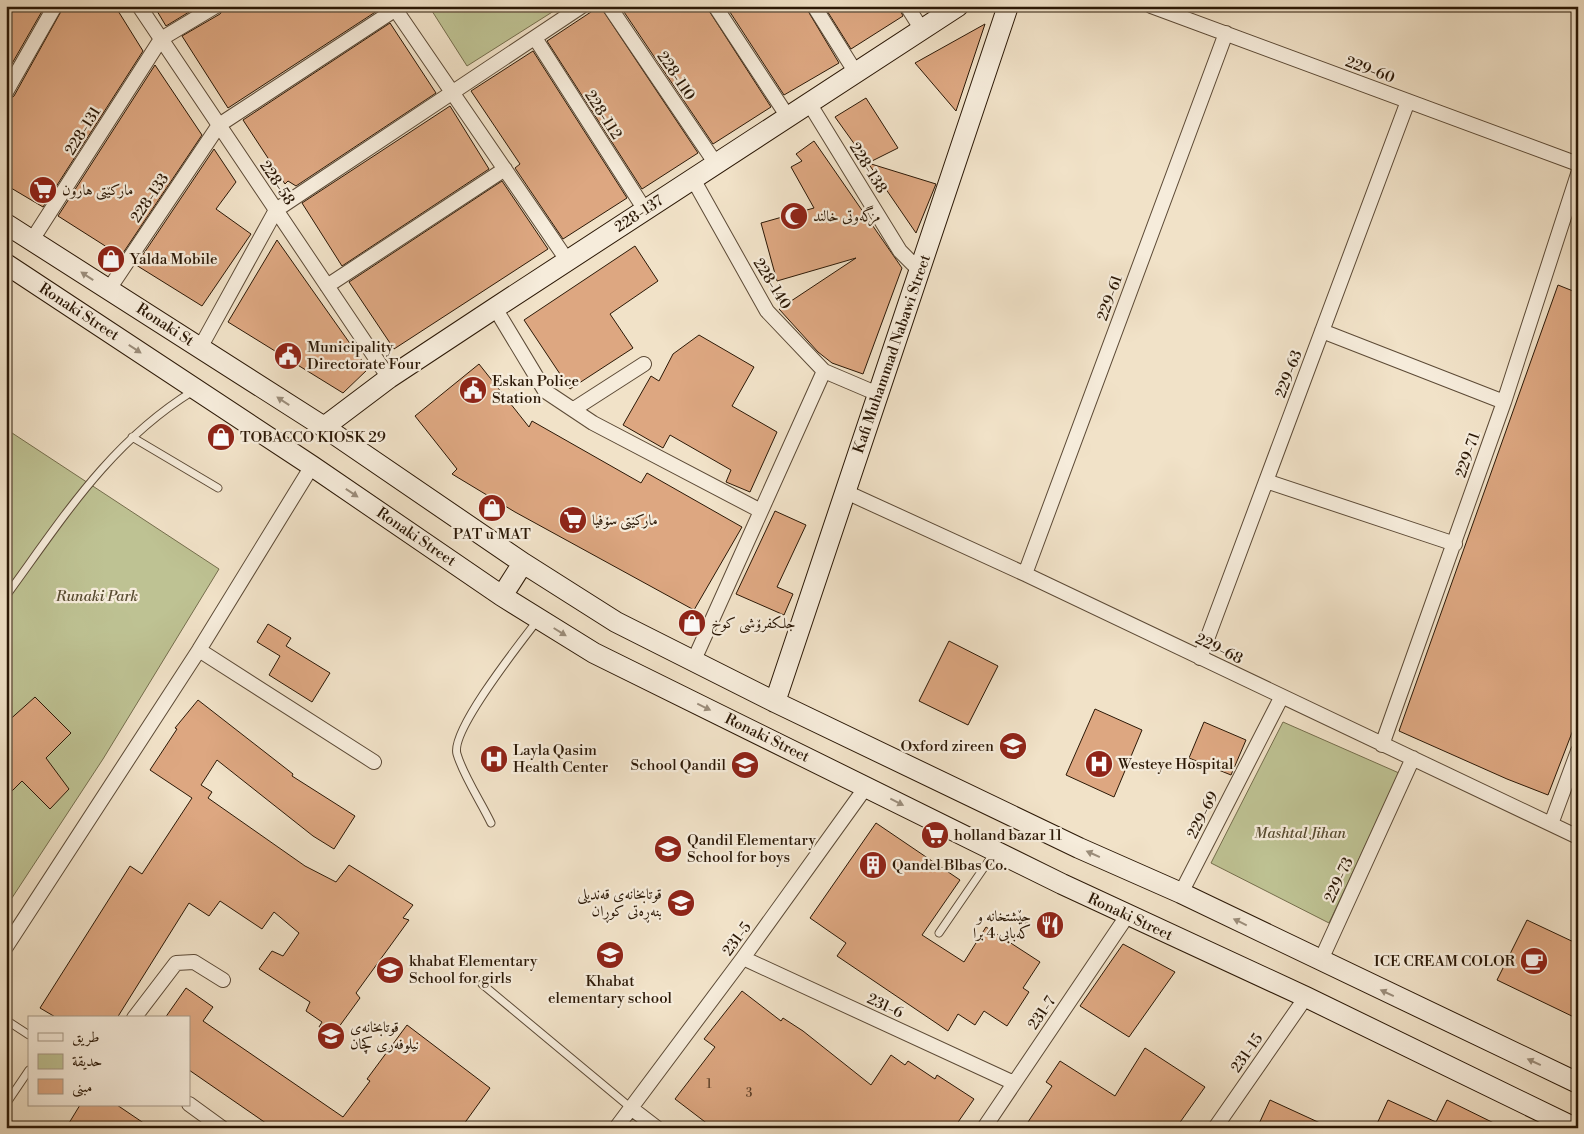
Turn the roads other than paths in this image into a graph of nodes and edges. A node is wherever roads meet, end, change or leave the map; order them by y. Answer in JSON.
{"nodes":[{"id":1,"x":55,"y":6,"type":"edge"},
{"id":2,"x":139,"y":6,"type":"edge"},
{"id":3,"x":216,"y":6,"type":"edge"},
{"id":4,"x":582,"y":6,"type":"edge"},
{"id":5,"x":609,"y":6,"type":"edge"},
{"id":6,"x":715,"y":6,"type":"edge"},
{"id":7,"x":814,"y":6,"type":"edge"},
{"id":8,"x":907,"y":6,"type":"edge"},
{"id":9,"x":958,"y":6,"type":"edge"},
{"id":10,"x":1008,"y":6,"type":"edge"},
{"id":11,"x":1151,"y":6,"type":"edge"},
{"id":12,"x":394,"y":8,"type":"edge"},
{"id":13,"x":922,"y":30,"type":"junction"},
{"id":14,"x":1226,"y":33,"type":"junction"},
{"id":15,"x":535,"y":38,"type":"junction"},
{"id":16,"x":161,"y":39,"type":"junction"},
{"id":17,"x":856,"y":73,"type":"junction"},
{"id":18,"x":6,"y":92,"type":"edge"},
{"id":19,"x":452,"y":93,"type":"junction"},
{"id":20,"x":1408,"y":101,"type":"junction"},
{"id":21,"x":809,"y":103,"type":"junction"},
{"id":22,"x":788,"y":117,"type":"junction"},
{"id":23,"x":219,"y":125,"type":"junction"},
{"id":24,"x":716,"y":164,"type":"junction"},
{"id":25,"x":1578,"y":164,"type":"edge"},
{"id":26,"x":505,"y":169,"type":"junction"},
{"id":27,"x":1578,"y":174,"type":"edge"},
{"id":28,"x":693,"y":179,"type":"junction"},
{"id":29,"x":276,"y":210,"type":"junction"},
{"id":30,"x":645,"y":210,"type":"junction"},
{"id":31,"x":6,"y":224,"type":"edge"},
{"id":32,"x":32,"y":240,"type":"junction"},
{"id":33,"x":567,"y":260,"type":"junction"},
{"id":34,"x":8,"y":269,"type":"edge"},
{"id":35,"x":920,"y":271,"type":"junction"},
{"id":36,"x":327,"y":286,"type":"junction"},
{"id":37,"x":108,"y":290,"type":"junction"},
{"id":38,"x":495,"y":308,"type":"junction"},
{"id":39,"x":1322,"y":331,"type":"junction"},
{"id":40,"x":200,"y":348,"type":"junction"},
{"id":41,"x":644,"y":364,"type":"dead end"},
{"id":42,"x":824,"y":372,"type":"junction"},
{"id":43,"x":389,"y":378,"type":"junction"},
{"id":44,"x":196,"y":390,"type":"junction"},
{"id":45,"x":878,"y":394,"type":"junction"},
{"id":46,"x":1504,"y":402,"type":"junction"},
{"id":47,"x":574,"y":409,"type":"junction"},
{"id":48,"x":324,"y":427,"type":"junction"},
{"id":49,"x":132,"y":437,"type":"junction"},
{"id":50,"x":312,"y":466,"type":"junction"},
{"id":51,"x":1266,"y":481,"type":"junction"},
{"id":52,"x":218,"y":488,"type":"dead end"},
{"id":53,"x":846,"y":492,"type":"junction"},
{"id":54,"x":761,"y":511,"type":"junction"},
{"id":55,"x":1454,"y":544,"type":"junction"},
{"id":56,"x":524,"y":563,"type":"junction"},
{"id":57,"x":1024,"y":574,"type":"junction"},
{"id":58,"x":6,"y":596,"type":"edge"},
{"id":59,"x":502,"y":596,"type":"junction"},
{"id":60,"x":538,"y":618,"type":"junction"},
{"id":61,"x":198,"y":650,"type":"junction"},
{"id":62,"x":1200,"y":658,"type":"junction"},
{"id":63,"x":694,"y":660,"type":"junction"},
{"id":64,"x":1282,"y":698,"type":"junction"},
{"id":65,"x":775,"y":702,"type":"junction"},
{"id":66,"x":1382,"y":745,"type":"junction"},
{"id":67,"x":1578,"y":751,"type":"edge"},
{"id":68,"x":1413,"y":758,"type":"junction"},
{"id":69,"x":374,"y":762,"type":"dead end"},
{"id":70,"x":866,"y":786,"type":"junction"},
{"id":71,"x":492,"y":823,"type":"dead end"},
{"id":72,"x":1551,"y":824,"type":"junction"},
{"id":73,"x":1578,"y":837,"type":"edge"},
{"id":74,"x":996,"y":851,"type":"junction"},
{"id":75,"x":1181,"y":893,"type":"junction"},
{"id":76,"x":1127,"y":916,"type":"junction"},
{"id":77,"x":939,"y":933,"type":"dead end"},
{"id":78,"x":6,"y":947,"type":"edge"},
{"id":79,"x":743,"y":958,"type":"junction"},
{"id":80,"x":1320,"y":962,"type":"junction"},
{"id":81,"x":223,"y":980,"type":"dead end"},
{"id":82,"x":482,"y":984,"type":"dead end"},
{"id":83,"x":1306,"y":998,"type":"junction"},
{"id":84,"x":136,"y":1016,"type":"edge"},
{"id":85,"x":6,"y":1020,"type":"edge"},
{"id":86,"x":28,"y":1034,"type":"edge"},
{"id":87,"x":28,"y":1071,"type":"edge"},
{"id":88,"x":1014,"y":1083,"type":"junction"},
{"id":89,"x":1578,"y":1083,"type":"edge"},
{"id":90,"x":6,"y":1104,"type":"edge"},
{"id":91,"x":190,"y":1105,"type":"edge"},
{"id":92,"x":631,"y":1108,"type":"junction"},
{"id":93,"x":222,"y":1128,"type":"edge"},
{"id":94,"x":616,"y":1128,"type":"edge"},
{"id":95,"x":657,"y":1128,"type":"edge"},
{"id":96,"x":984,"y":1128,"type":"edge"},
{"id":97,"x":1215,"y":1128,"type":"edge"},
{"id":98,"x":1575,"y":1128,"type":"edge"}],
"edges":[{"from":1,"to":18,"type":"street"},
{"from":2,"to":16,"type":"street","name":"228-58"},
{"from":3,"to":16,"type":"street"},
{"from":4,"to":15,"type":"street"},
{"from":5,"to":24,"type":"street","name":"228-110"},
{"from":6,"to":22,"type":"street"},
{"from":7,"to":17,"type":"street"},
{"from":8,"to":13,"type":"street"},
{"from":9,"to":13,"type":"main road","name":"228-137"},
{"from":10,"to":35,"type":"main road","name":"Kafi Muhammad Nabawi Street"},
{"from":11,"to":14,"type":"street","name":"229-60"},
{"from":12,"to":19,"type":"street"},
{"from":12,"to":23,"type":"street"},
{"from":13,"to":17,"type":"main road","name":"228-137"},
{"from":14,"to":20,"type":"street","name":"229-60"},
{"from":14,"to":57,"type":"street","name":"229-61"},
{"from":15,"to":19,"type":"street"},
{"from":15,"to":30,"type":"street","name":"228-112"},
{"from":16,"to":23,"type":"street","name":"228-58"},
{"from":16,"to":32,"type":"street","name":"228-131"},
{"from":17,"to":21,"type":"main road","name":"228-137"},
{"from":19,"to":26,"type":"street"},
{"from":19,"to":29,"type":"street"},
{"from":20,"to":25,"type":"street","name":"229-60"},
{"from":20,"to":39,"type":"street","name":"229-63"},
{"from":21,"to":22,"type":"main road","name":"228-137"},
{"from":21,"to":35,"type":"street","name":"228-138"},
{"from":22,"to":24,"type":"main road","name":"228-137"},
{"from":23,"to":29,"type":"street","name":"228-58"},
{"from":23,"to":37,"type":"street","name":"228-133"},
{"from":24,"to":28,"type":"main road","name":"228-137"},
{"from":26,"to":33,"type":"street"},
{"from":26,"to":36,"type":"street"},
{"from":27,"to":46,"type":"street","name":"229-71"},
{"from":28,"to":30,"type":"main road","name":"228-137"},
{"from":28,"to":42,"type":"street","name":"228-140"},
{"from":29,"to":36,"type":"street","name":"228-58"},
{"from":29,"to":40,"type":"street"},
{"from":30,"to":33,"type":"main road","name":"228-137"},
{"from":31,"to":32,"type":"main road","name":"Ronaki St"},
{"from":37,"to":32,"type":"main road","name":"Ronaki St","one_way":true},
{"from":33,"to":38,"type":"main road","name":"228-137"},
{"from":34,"to":44,"type":"main road","name":"Ronaki Street","one_way":true},
{"from":35,"to":45,"type":"main road","name":"Kafi Muhammad Nabawi Street"},
{"from":36,"to":43,"type":"street","name":"228-58"},
{"from":37,"to":40,"type":"main road","name":"Ronaki St"},
{"from":38,"to":43,"type":"main road","name":"228-137"},
{"from":38,"to":47,"type":"street"},
{"from":39,"to":46,"type":"street"},
{"from":39,"to":51,"type":"street","name":"229-63"},
{"from":48,"to":40,"type":"main road","name":"Ronaki St","one_way":true},
{"from":41,"to":47,"type":"street"},
{"from":42,"to":45,"type":"street","name":"228-140"},
{"from":42,"to":54,"type":"street"},
{"from":43,"to":48,"type":"main road","name":"228-137"},
{"from":44,"to":49,"type":"lane"},
{"from":44,"to":50,"type":"main road","name":"Ronaki Street"},
{"from":45,"to":53,"type":"main road","name":"Kafi Muhammad Nabawi Street"},
{"from":46,"to":55,"type":"street","name":"229-71"},
{"from":47,"to":54,"type":"street"},
{"from":48,"to":56,"type":"main road"},
{"from":49,"to":52,"type":"lane"},
{"from":49,"to":58,"type":"lane"},
{"from":50,"to":59,"type":"main road","name":"Ronaki Street","one_way":true},
{"from":50,"to":61,"type":"street"},
{"from":51,"to":55,"type":"street"},
{"from":51,"to":62,"type":"street","name":"229-63"},
{"from":53,"to":57,"type":"street","name":"229-68"},
{"from":53,"to":65,"type":"main road","name":"Kafi Muhammad Nabawi Street"},
{"from":54,"to":63,"type":"street"},
{"from":55,"to":66,"type":"street","name":"229-71"},
{"from":56,"to":59,"type":"main road"},
{"from":56,"to":63,"type":"main road"},
{"from":57,"to":62,"type":"street","name":"229-68"},
{"from":59,"to":60,"type":"main road","name":"Ronaki Street"},
{"from":60,"to":70,"type":"main road","name":"Ronaki Street","one_way":true},
{"from":60,"to":71,"type":"lane"},
{"from":61,"to":69,"type":"street"},
{"from":61,"to":78,"type":"street"},
{"from":62,"to":64,"type":"street","name":"229-68"},
{"from":63,"to":65,"type":"main road"},
{"from":64,"to":66,"type":"street","name":"229-68"},
{"from":64,"to":75,"type":"street","name":"229-69"},
{"from":75,"to":65,"type":"main road","one_way":true},
{"from":66,"to":68,"type":"street","name":"229-68"},
{"from":67,"to":72,"type":"street"},
{"from":68,"to":72,"type":"street","name":"229-68"},
{"from":68,"to":80,"type":"street","name":"229-73"},
{"from":70,"to":74,"type":"main road","name":"Ronaki Street","one_way":true},
{"from":70,"to":79,"type":"street","name":"231-5"},
{"from":72,"to":73,"type":"street","name":"229-68"},
{"from":74,"to":76,"type":"main road","name":"Ronaki Street"},
{"from":74,"to":77,"type":"lane"},
{"from":80,"to":75,"type":"main road","one_way":true},
{"from":76,"to":83,"type":"main road","name":"Ronaki Street"},
{"from":76,"to":88,"type":"street","name":"231-7"},
{"from":79,"to":88,"type":"street","name":"231-6"},
{"from":79,"to":92,"type":"street","name":"231-5"},
{"from":89,"to":80,"type":"main road","one_way":true},
{"from":81,"to":84,"type":"street"},
{"from":82,"to":92,"type":"lane"},
{"from":83,"to":97,"type":"street","name":"231-15"},
{"from":83,"to":98,"type":"main road","name":"Ronaki Street"},
{"from":85,"to":86,"type":"lane"},
{"from":87,"to":90,"type":"lane"},
{"from":88,"to":96,"type":"street","name":"231-7"},
{"from":91,"to":93,"type":"street"},
{"from":92,"to":94,"type":"street","name":"231-5"},
{"from":92,"to":95,"type":"street"}]}
